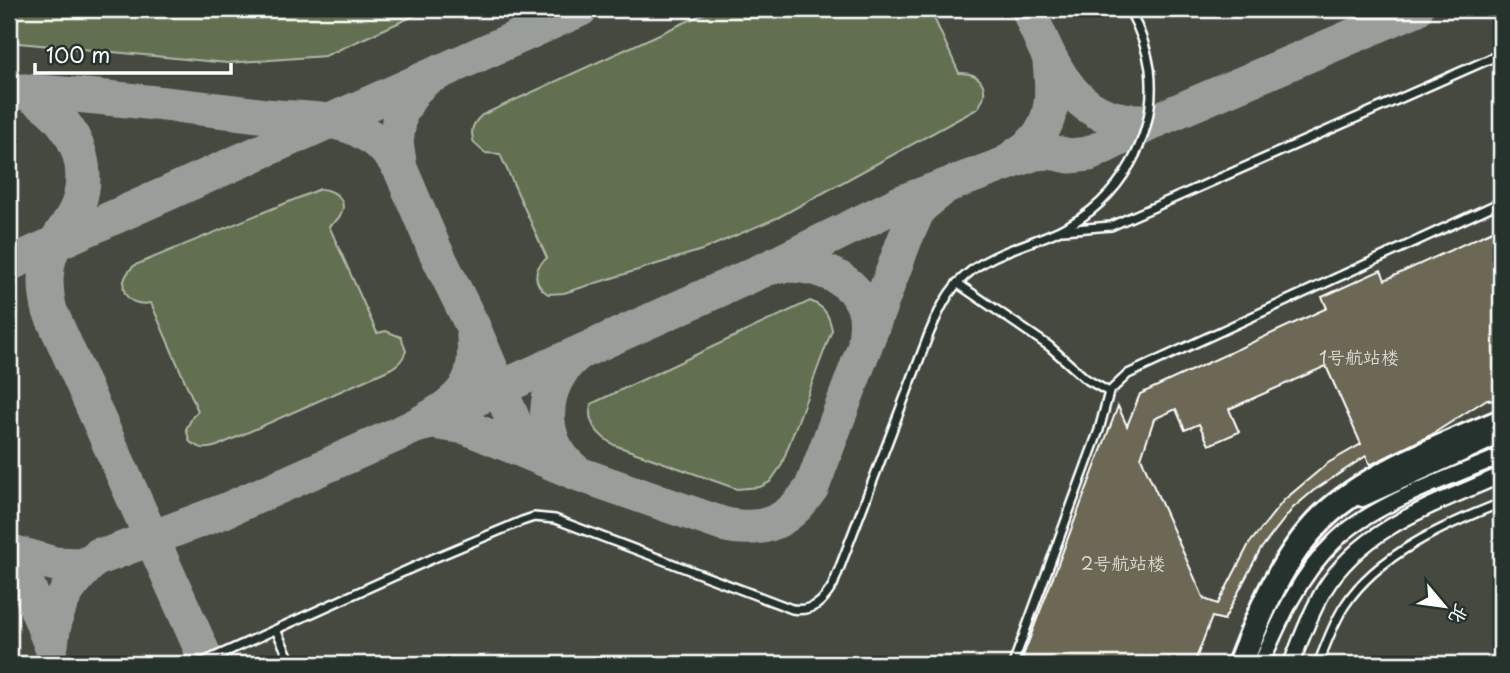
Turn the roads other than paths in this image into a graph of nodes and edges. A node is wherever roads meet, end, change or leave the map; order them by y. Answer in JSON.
{"nodes":[{"id":1,"x":1129,"y":9,"type":"edge"},
{"id":2,"x":1501,"y":54,"type":"edge"},
{"id":3,"x":1501,"y":202,"type":"edge"},
{"id":4,"x":1059,"y":231,"type":"junction"},
{"id":5,"x":957,"y":283,"type":"junction"},
{"id":6,"x":1110,"y":392,"type":"junction"},
{"id":7,"x":1501,"y":422,"type":"edge"},
{"id":8,"x":1501,"y":436,"type":"edge"},
{"id":9,"x":1501,"y":456,"type":"edge"},
{"id":10,"x":1501,"y":475,"type":"edge"},
{"id":11,"x":1501,"y":503,"type":"edge"},
{"id":12,"x":276,"y":631,"type":"junction"},
{"id":13,"x":199,"y":664,"type":"edge"},
{"id":14,"x":292,"y":664,"type":"edge"},
{"id":15,"x":1013,"y":664,"type":"edge"},
{"id":16,"x":1240,"y":664,"type":"edge"},
{"id":17,"x":1252,"y":664,"type":"edge"},
{"id":18,"x":1261,"y":664,"type":"edge"},
{"id":19,"x":1291,"y":664,"type":"edge"},
{"id":20,"x":1318,"y":664,"type":"edge"}],
"edges":[{"from":1,"to":4,"type":"lane"},
{"from":2,"to":4,"type":"lane"},
{"from":3,"to":6,"type":"lane"},
{"from":4,"to":5,"type":"lane"},
{"from":5,"to":6,"type":"lane"},
{"from":5,"to":12,"type":"lane"},
{"from":6,"to":15,"type":"lane"},
{"from":7,"to":16,"type":"highway"},
{"from":8,"to":17,"type":"street"},
{"from":9,"to":18,"type":"street"},
{"from":10,"to":19,"type":"street"},
{"from":11,"to":20,"type":"lane"},
{"from":12,"to":13,"type":"lane"},
{"from":12,"to":14,"type":"lane"}]}
